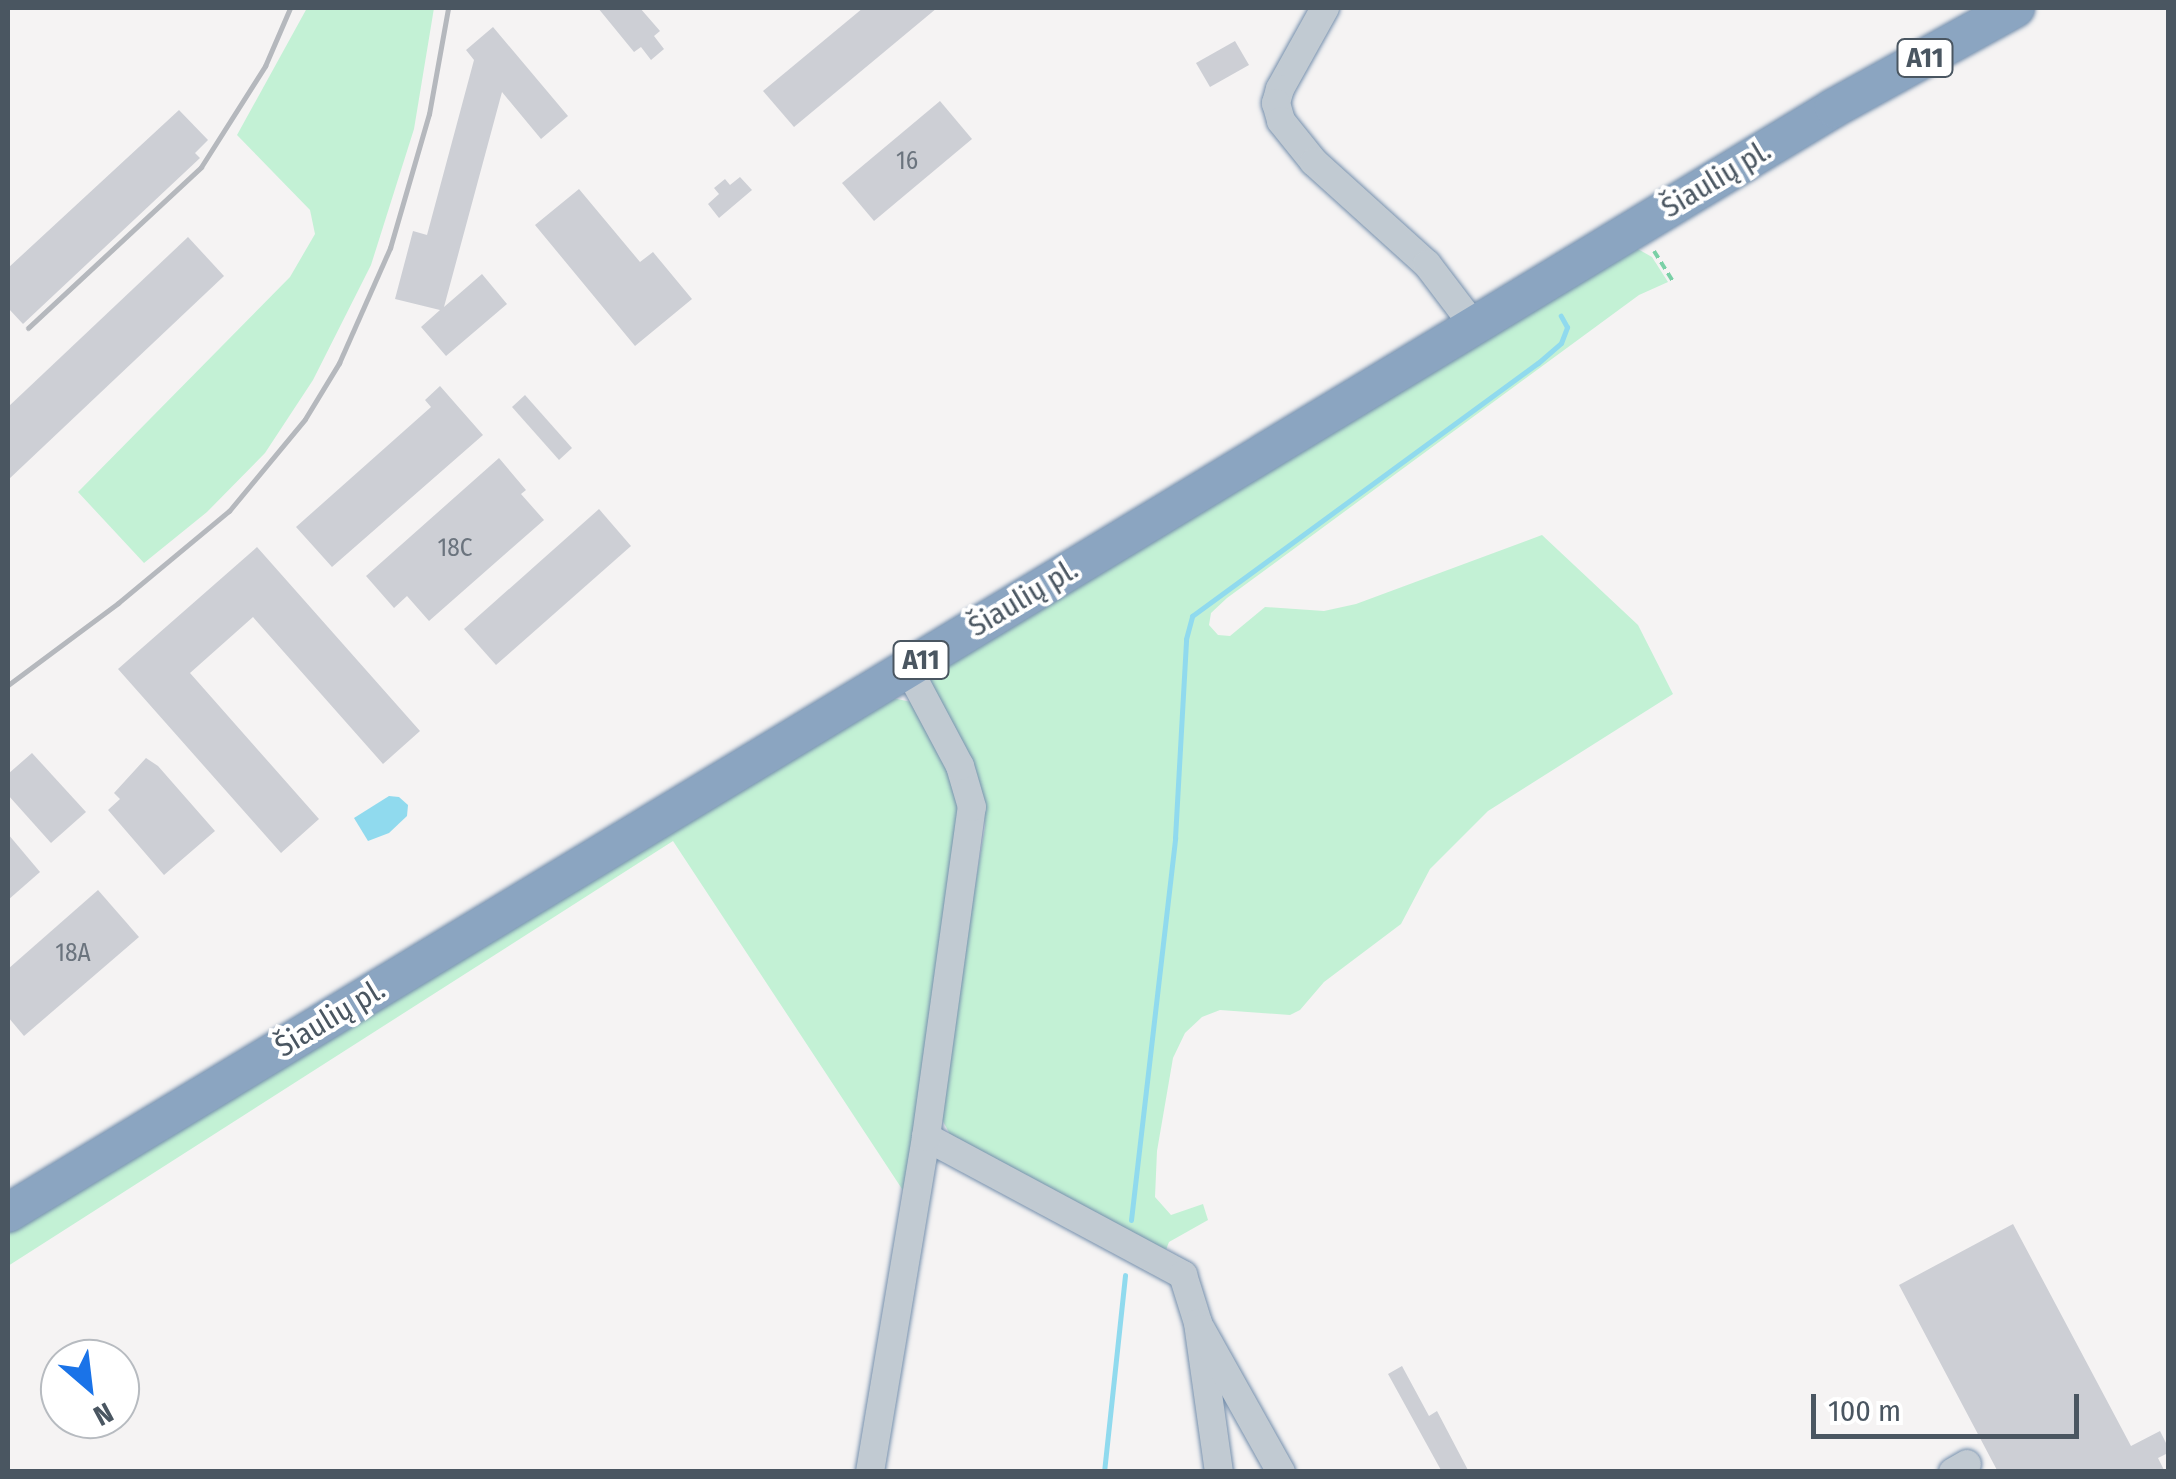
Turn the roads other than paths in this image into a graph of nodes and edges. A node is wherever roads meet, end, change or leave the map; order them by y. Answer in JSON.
{"nodes":[{"id":1,"x":1325,"y":8,"type":"edge"},
{"id":2,"x":1982,"y":8,"type":"edge"},
{"id":3,"x":2015,"y":8,"type":"edge"},
{"id":4,"x":1834,"y":108,"type":"junction"},
{"id":5,"x":1474,"y":326,"type":"junction"},
{"id":6,"x":908,"y":668,"type":"junction"},
{"id":7,"x":926,"y":1138,"type":"junction"},
{"id":8,"x":8,"y":1212,"type":"edge"},
{"id":9,"x":1198,"y":1324,"type":"junction"},
{"id":10,"x":870,"y":1472,"type":"edge"},
{"id":11,"x":1219,"y":1472,"type":"edge"},
{"id":12,"x":1281,"y":1472,"type":"edge"}],
"edges":[{"from":1,"to":5,"type":"street"},
{"from":2,"to":4,"type":"highway","name":"Šiaulių pl.","number":"A11"},
{"from":3,"to":4,"type":"highway","name":"Šiaulių pl.","number":"A11"},
{"from":4,"to":5,"type":"highway","name":"Šiaulių pl.","number":"A11"},
{"from":5,"to":6,"type":"highway","name":"Šiaulių pl.","number":"A11"},
{"from":6,"to":7,"type":"street"},
{"from":6,"to":8,"type":"highway","name":"Šiaulių pl.","number":"A11"},
{"from":7,"to":9,"type":"street"},
{"from":7,"to":10,"type":"street"},
{"from":9,"to":11,"type":"street"},
{"from":9,"to":12,"type":"street"}]}
